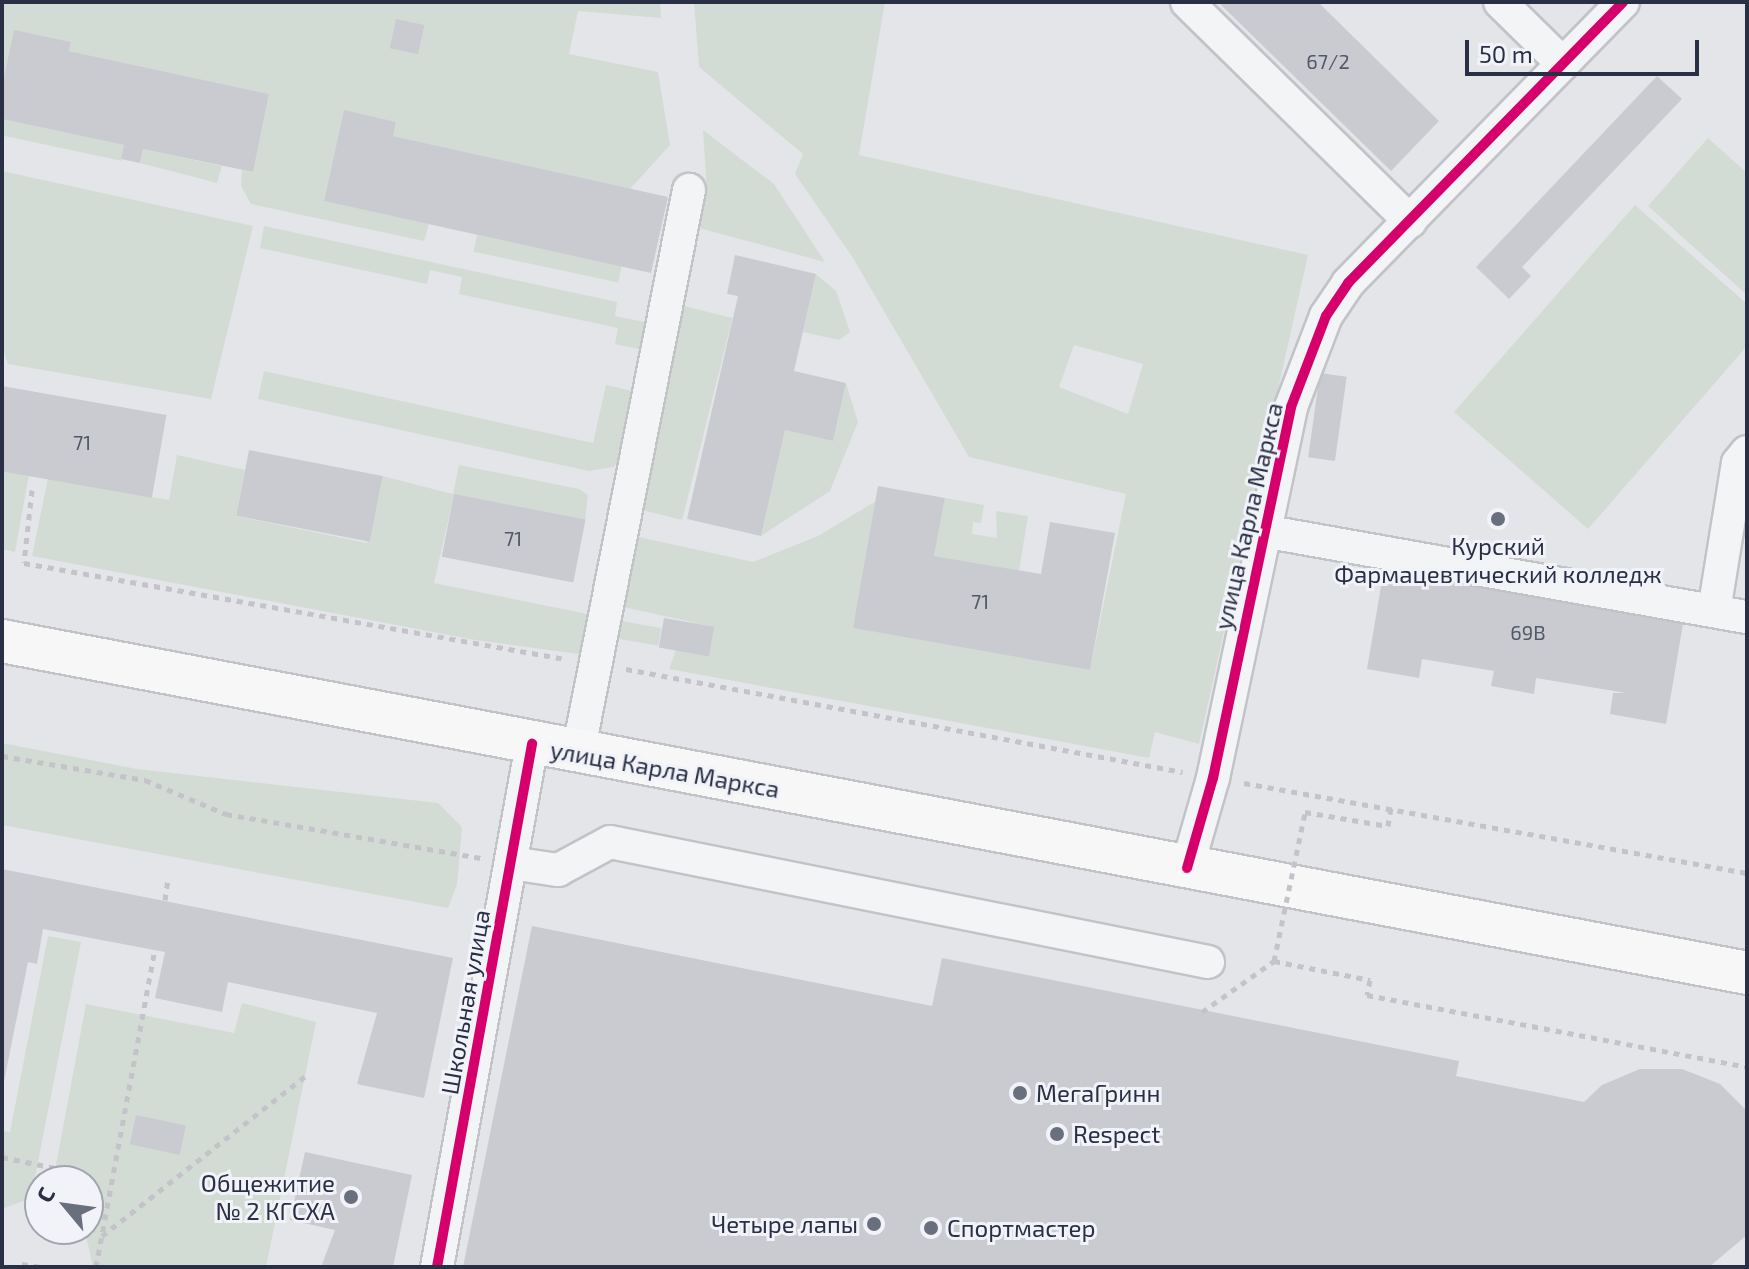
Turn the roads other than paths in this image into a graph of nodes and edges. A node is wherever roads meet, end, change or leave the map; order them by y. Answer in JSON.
{"nodes":[{"id":1,"x":1187,"y":2,"type":"edge"},
{"id":2,"x":1500,"y":2,"type":"edge"},
{"id":3,"x":1623,"y":2,"type":"edge"},
{"id":4,"x":1563,"y":64,"type":"junction"},
{"id":5,"x":689,"y":190,"type":"dead end"},
{"id":6,"x":1410,"y":221,"type":"junction"},
{"id":7,"x":1747,"y":452,"type":"edge"},
{"id":8,"x":1263,"y":531,"type":"junction"},
{"id":9,"x":1714,"y":611,"type":"junction"},
{"id":10,"x":1747,"y":617,"type":"edge"},
{"id":11,"x":2,"y":641,"type":"edge"},
{"id":12,"x":532,"y":744,"type":"junction"},
{"id":13,"x":578,"y":753,"type":"junction"},
{"id":14,"x":511,"y":863,"type":"junction"},
{"id":15,"x":1187,"y":868,"type":"junction"},
{"id":16,"x":1208,"y":962,"type":"dead end"},
{"id":17,"x":1747,"y":973,"type":"edge"},
{"id":18,"x":437,"y":1267,"type":"edge"}],
"edges":[{"from":1,"to":6,"type":"street"},
{"from":2,"to":4,"type":"street"},
{"from":3,"to":4,"type":"street","name":"улица Карла Маркса"},
{"from":4,"to":6,"type":"street","name":"улица Карла Маркса"},
{"from":5,"to":13,"type":"street"},
{"from":6,"to":8,"type":"street","name":"улица Карла Маркса"},
{"from":7,"to":9,"type":"street"},
{"from":8,"to":9,"type":"street"},
{"from":8,"to":15,"type":"street","name":"улица Карла Маркса"},
{"from":9,"to":10,"type":"street"},
{"from":11,"to":12,"type":"main road","name":"улица Карла Маркса"},
{"from":12,"to":13,"type":"main road","name":"улица Карла Маркса"},
{"from":12,"to":14,"type":"street","name":"Школьная улица"},
{"from":13,"to":15,"type":"main road","name":"улица Карла Маркса"},
{"from":14,"to":16,"type":"street"},
{"from":14,"to":18,"type":"street","name":"Школьная улица"},
{"from":15,"to":17,"type":"main road","name":"улица Карла Маркса"}]}
